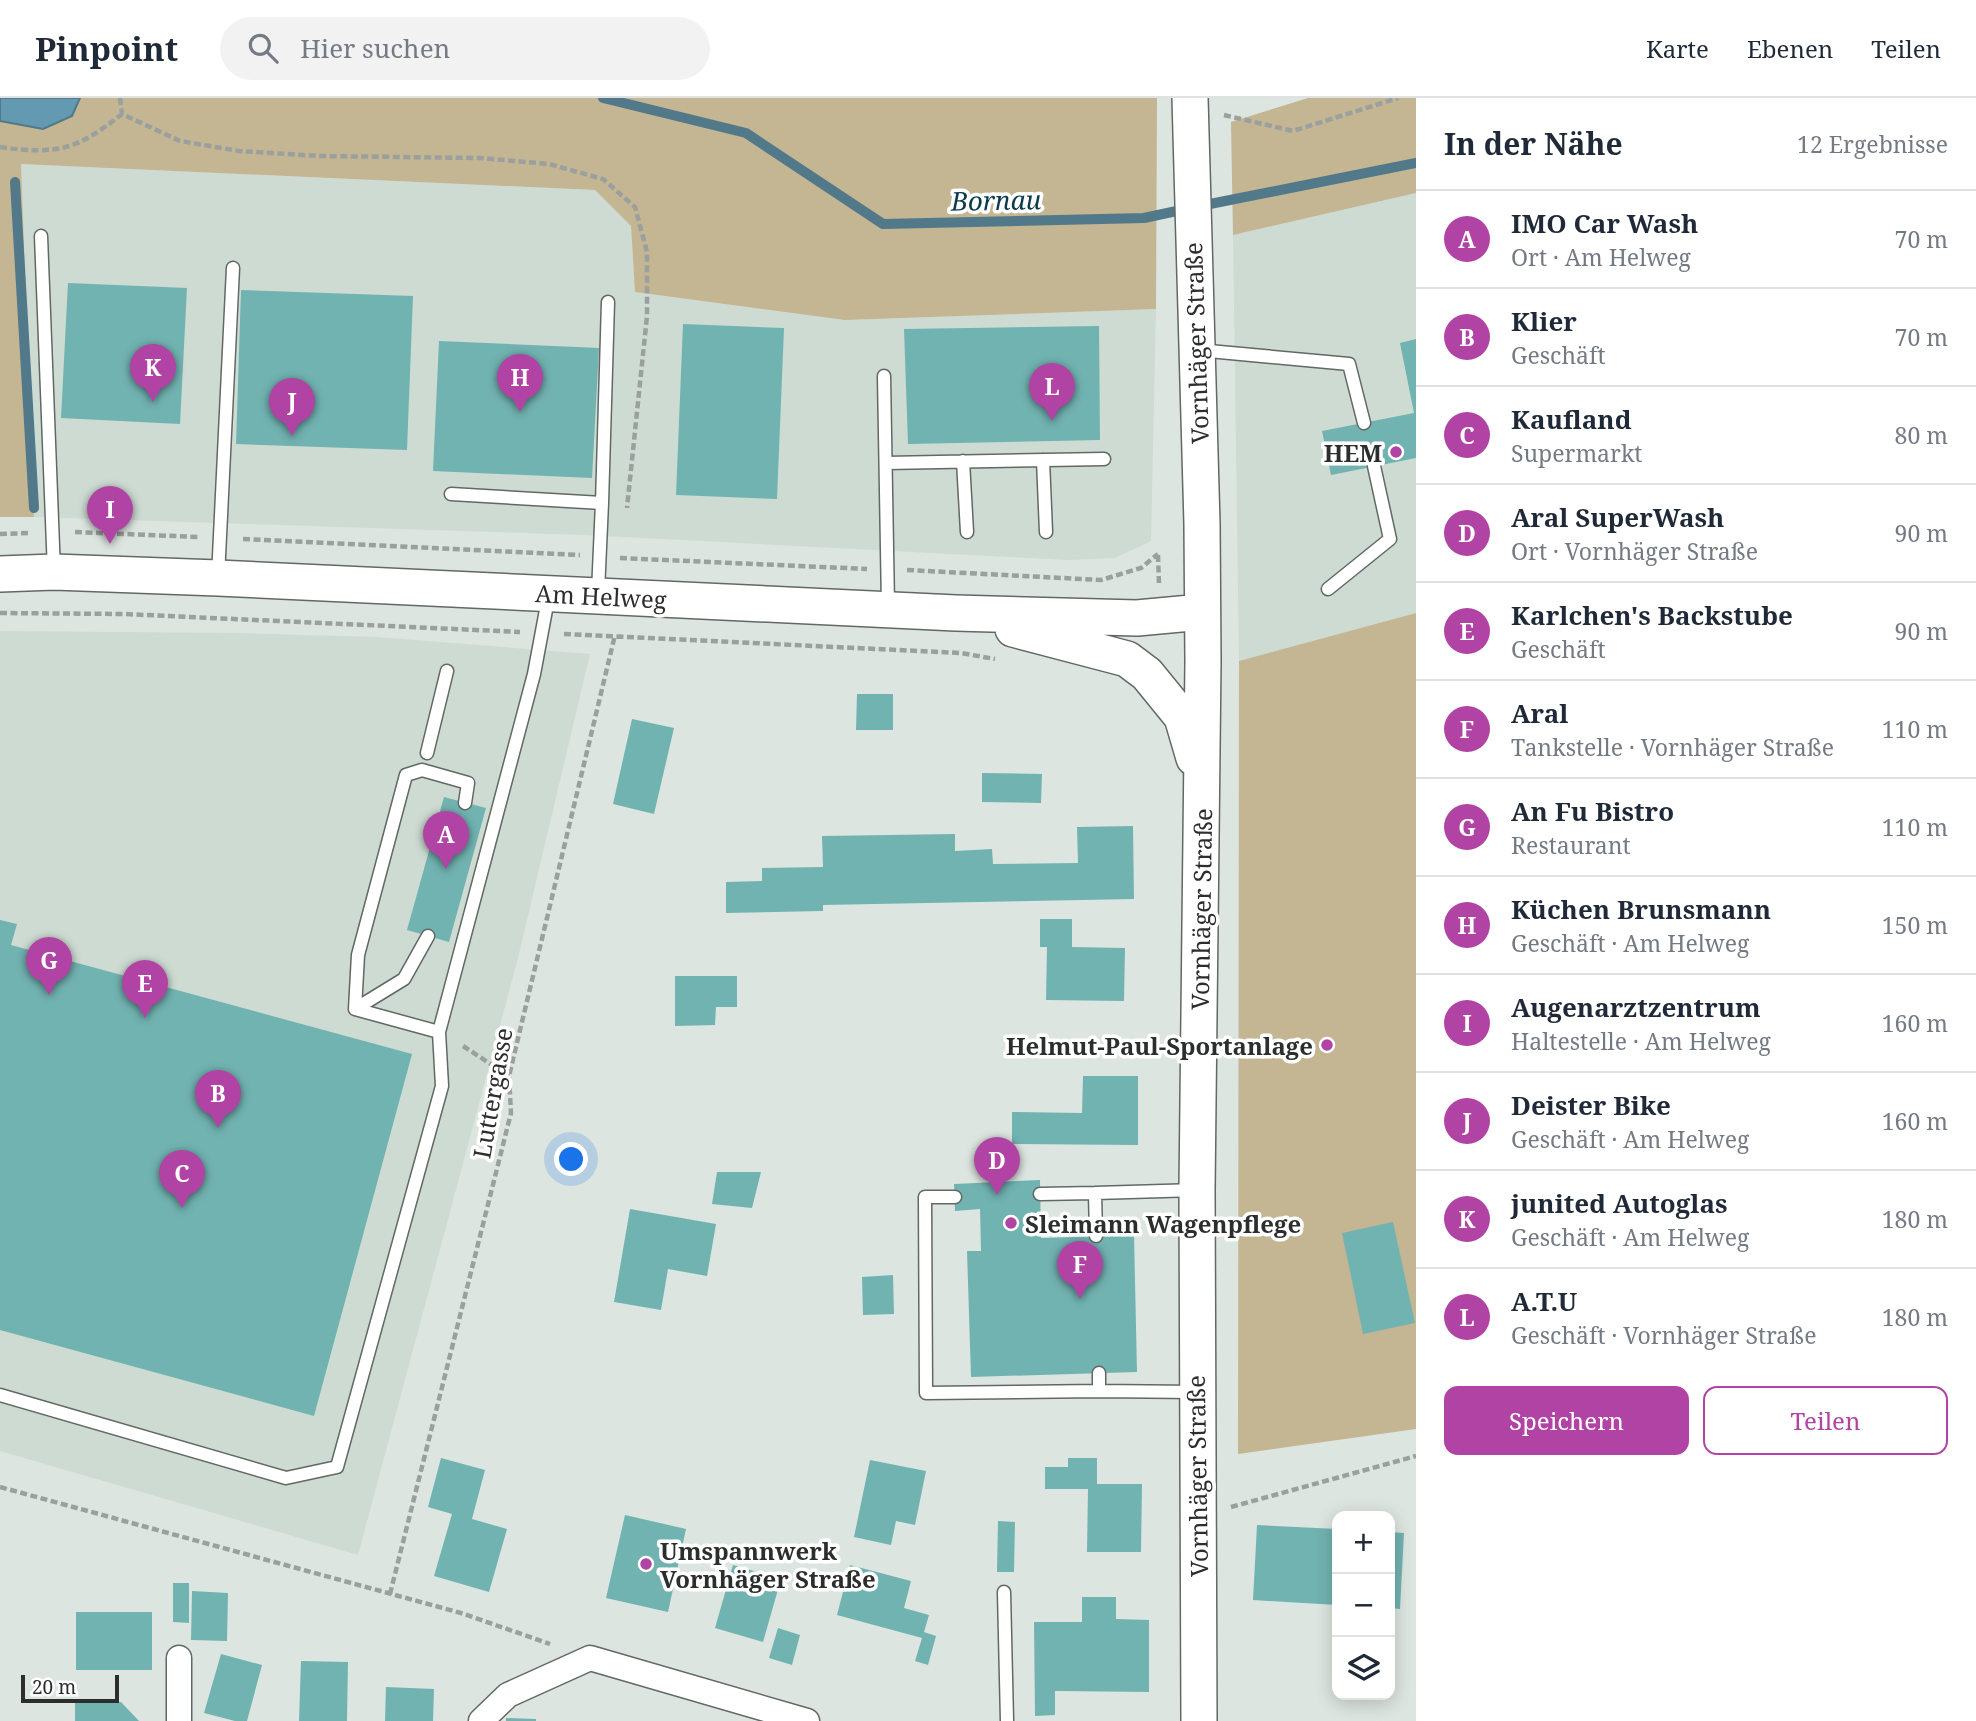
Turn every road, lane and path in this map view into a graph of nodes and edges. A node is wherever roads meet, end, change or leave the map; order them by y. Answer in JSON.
{"nodes":[{"id":1,"x":120,"y":98,"type":"edge"},
{"id":2,"x":1398,"y":98,"type":"edge"},
{"id":3,"x":1204,"y":106,"type":"edge"},
{"id":4,"x":122,"y":114,"type":"junction"},
{"id":5,"x":0,"y":147,"type":"edge"},
{"id":6,"x":41,"y":236,"type":"dead end"},
{"id":7,"x":233,"y":268,"type":"dead end"},
{"id":8,"x":608,"y":302,"type":"dead end"},
{"id":9,"x":1197,"y":350,"type":"junction"},
{"id":10,"x":884,"y":376,"type":"dead end"},
{"id":11,"x":1364,"y":423,"type":"dead end"},
{"id":12,"x":1104,"y":459,"type":"dead end"},
{"id":13,"x":1043,"y":460,"type":"junction"},
{"id":14,"x":963,"y":461,"type":"junction"},
{"id":15,"x":886,"y":463,"type":"junction"},
{"id":16,"x":1374,"y":466,"type":"dead end"},
{"id":17,"x":451,"y":494,"type":"dead end"},
{"id":18,"x":602,"y":503,"type":"junction"},
{"id":19,"x":626,"y":517,"type":"dead end"},
{"id":20,"x":967,"y":531,"type":"dead end"},
{"id":21,"x":1046,"y":532,"type":"dead end"},
{"id":22,"x":622,"y":558,"type":"dead end"},
{"id":23,"x":54,"y":572,"type":"junction"},
{"id":24,"x":0,"y":574,"type":"edge"},
{"id":25,"x":218,"y":578,"type":"junction"},
{"id":26,"x":1328,"y":589,"type":"dead end"},
{"id":27,"x":549,"y":594,"type":"junction"},
{"id":28,"x":608,"y":597,"type":"junction"},
{"id":29,"x":887,"y":610,"type":"junction"},
{"id":30,"x":1202,"y":612,"type":"junction"},
{"id":31,"x":956,"y":614,"type":"junction"},
{"id":32,"x":447,"y":671,"type":"dead end"},
{"id":33,"x":427,"y":753,"type":"dead end"},
{"id":34,"x":1203,"y":785,"type":"junction"},
{"id":35,"x":465,"y":803,"type":"dead end"},
{"id":36,"x":428,"y":936,"type":"dead end"},
{"id":37,"x":355,"y":1009,"type":"junction"},
{"id":38,"x":439,"y":1032,"type":"junction"},
{"id":39,"x":509,"y":1076,"type":"junction"},
{"id":40,"x":1197,"y":1190,"type":"junction"},
{"id":41,"x":1040,"y":1194,"type":"dead end"},
{"id":42,"x":1095,"y":1194,"type":"junction"},
{"id":43,"x":955,"y":1197,"type":"dead end"},
{"id":44,"x":1096,"y":1236,"type":"dead end"},
{"id":45,"x":1099,"y":1373,"type":"dead end"},
{"id":46,"x":1099,"y":1391,"type":"junction"},
{"id":47,"x":1196,"y":1392,"type":"junction"},
{"id":48,"x":0,"y":1395,"type":"edge"},
{"id":49,"x":1416,"y":1456,"type":"edge"},
{"id":50,"x":0,"y":1487,"type":"edge"},
{"id":51,"x":1198,"y":1516,"type":"junction"},
{"id":52,"x":1004,"y":1592,"type":"dead end"},
{"id":53,"x":390,"y":1594,"type":"junction"},
{"id":54,"x":179,"y":1658,"type":"dead end"},
{"id":55,"x":590,"y":1658,"type":"junction"},
{"id":56,"x":179,"y":1721,"type":"edge"},
{"id":57,"x":481,"y":1721,"type":"edge"},
{"id":58,"x":807,"y":1721,"type":"edge"},
{"id":59,"x":1007,"y":1721,"type":"edge"},
{"id":60,"x":1199,"y":1721,"type":"edge"}],
"edges":[{"from":1,"to":4,"type":"path"},
{"from":2,"to":3,"type":"path"},
{"from":3,"to":9,"type":"main road","name":"Vornhäger Straße"},
{"from":4,"to":5,"type":"path"},
{"from":4,"to":19,"type":"path"},
{"from":6,"to":23,"type":"lane"},
{"from":7,"to":25,"type":"lane"},
{"from":8,"to":18,"type":"lane"},
{"from":9,"to":11,"type":"lane"},
{"from":9,"to":30,"type":"main road","name":"Vornhäger Straße"},
{"from":10,"to":15,"type":"lane"},
{"from":12,"to":13,"type":"lane"},
{"from":13,"to":14,"type":"lane"},
{"from":13,"to":21,"type":"lane"},
{"from":14,"to":15,"type":"lane"},
{"from":14,"to":20,"type":"lane"},
{"from":15,"to":29,"type":"lane"},
{"from":16,"to":26,"type":"lane"},
{"from":17,"to":18,"type":"lane"},
{"from":18,"to":28,"type":"lane"},
{"from":22,"to":28,"type":"path","name":"Luttergasse"},
{"from":23,"to":24,"type":"main road","name":"Am Helweg"},
{"from":23,"to":25,"type":"main road","name":"Am Helweg"},
{"from":25,"to":27,"type":"main road","name":"Am Helweg"},
{"from":27,"to":28,"type":"main road","name":"Am Helweg"},
{"from":27,"to":38,"type":"lane"},
{"from":28,"to":29,"type":"main road","name":"Am Helweg"},
{"from":28,"to":39,"type":"path","name":"Luttergasse"},
{"from":29,"to":31,"type":"main road","name":"Am Helweg"},
{"from":30,"to":31,"type":"main road","name":"Am Helweg"},
{"from":30,"to":34,"type":"main road","name":"Vornhäger Straße"},
{"from":31,"to":34,"type":"main road"},
{"from":32,"to":33,"type":"lane"},
{"from":34,"to":40,"type":"main road","name":"Vornhäger Straße"},
{"from":35,"to":37,"type":"lane"},
{"from":36,"to":37,"type":"lane"},
{"from":37,"to":38,"type":"lane"},
{"from":38,"to":39,"type":"path"},
{"from":38,"to":48,"type":"lane"},
{"from":39,"to":53,"type":"path","name":"Luttergasse"},
{"from":40,"to":42,"type":"lane"},
{"from":40,"to":47,"type":"main road","name":"Vornhäger Straße"},
{"from":41,"to":42,"type":"lane"},
{"from":42,"to":44,"type":"lane"},
{"from":43,"to":46,"type":"lane"},
{"from":45,"to":46,"type":"lane"},
{"from":46,"to":47,"type":"lane"},
{"from":47,"to":51,"type":"main road","name":"Vornhäger Straße"},
{"from":49,"to":51,"type":"path"},
{"from":50,"to":53,"type":"path"},
{"from":51,"to":60,"type":"main road","name":"Vornhäger Straße"},
{"from":52,"to":59,"type":"lane"},
{"from":53,"to":55,"type":"path"},
{"from":54,"to":56,"type":"street"},
{"from":55,"to":57,"type":"street"},
{"from":55,"to":58,"type":"street"}]}
